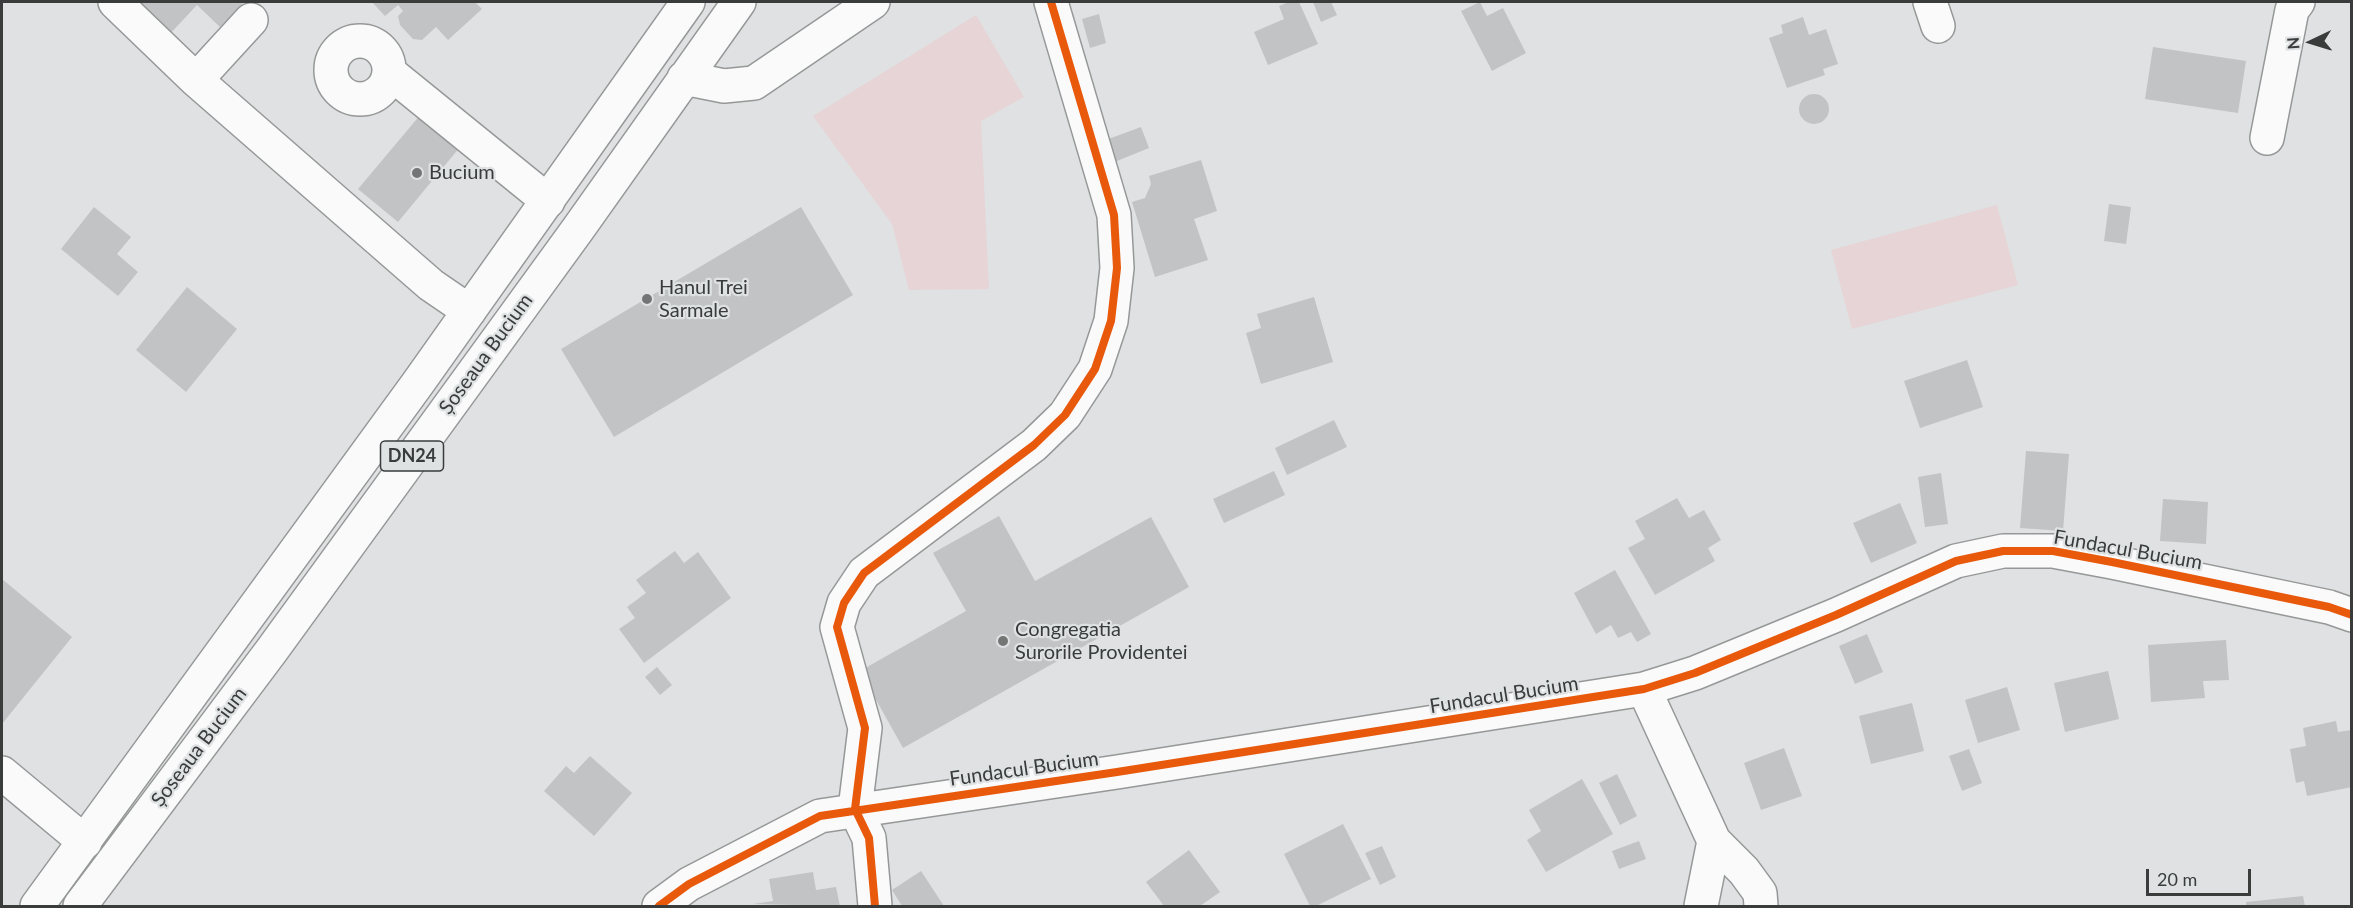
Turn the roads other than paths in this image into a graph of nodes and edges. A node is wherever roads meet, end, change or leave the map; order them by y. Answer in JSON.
{"nodes":[{"id":1,"x":115,"y":2,"type":"edge"},
{"id":2,"x":688,"y":2,"type":"edge"},
{"id":3,"x":739,"y":2,"type":"edge"},
{"id":4,"x":873,"y":2,"type":"edge"},
{"id":5,"x":1051,"y":2,"type":"edge"},
{"id":6,"x":2298,"y":2,"type":"edge"},
{"id":7,"x":250,"y":20,"type":"dead end"},
{"id":8,"x":389,"y":72,"type":"dead end"},
{"id":9,"x":684,"y":78,"type":"junction"},
{"id":10,"x":196,"y":80,"type":"junction"},
{"id":11,"x":2267,"y":138,"type":"dead end"},
{"id":12,"x":548,"y":201,"type":"junction"},
{"id":13,"x":469,"y":311,"type":"junction"},
{"id":14,"x":2352,"y":615,"type":"edge"},
{"id":15,"x":1644,"y":689,"type":"junction"},
{"id":16,"x":2,"y":773,"type":"edge"},
{"id":17,"x":855,"y":809,"type":"junction"},
{"id":18,"x":1714,"y":841,"type":"junction"},
{"id":19,"x":86,"y":842,"type":"junction"},
{"id":20,"x":37,"y":906,"type":"edge"},
{"id":21,"x":80,"y":906,"type":"edge"},
{"id":22,"x":659,"y":906,"type":"edge"},
{"id":23,"x":875,"y":906,"type":"edge"},
{"id":24,"x":1701,"y":906,"type":"edge"},
{"id":25,"x":1761,"y":906,"type":"edge"}],
"edges":[{"from":1,"to":10,"type":"street"},
{"from":2,"to":12,"type":"street","name":"Șoseaua Bucium","number":"DN24"},
{"from":3,"to":9,"type":"street","name":"Șoseaua Bucium","number":"DN24"},
{"from":4,"to":9,"type":"street"},
{"from":5,"to":17,"type":"street"},
{"from":6,"to":11,"type":"street"},
{"from":7,"to":10,"type":"street"},
{"from":8,"to":12,"type":"street"},
{"from":9,"to":21,"type":"street","name":"Șoseaua Bucium","number":"DN24"},
{"from":10,"to":13,"type":"street"},
{"from":12,"to":13,"type":"street","name":"Șoseaua Bucium","number":"DN24"},
{"from":13,"to":19,"type":"street","name":"Șoseaua Bucium","number":"DN24"},
{"from":14,"to":15,"type":"street","name":"Fundacul Bucium"},
{"from":15,"to":17,"type":"street","name":"Fundacul Bucium"},
{"from":15,"to":18,"type":"street"},
{"from":16,"to":19,"type":"street"},
{"from":17,"to":22,"type":"street","name":"Fundacul Bucium"},
{"from":17,"to":23,"type":"street"},
{"from":18,"to":24,"type":"street"},
{"from":18,"to":25,"type":"street"},
{"from":19,"to":20,"type":"street","name":"Șoseaua Bucium","number":"DN24"}]}
